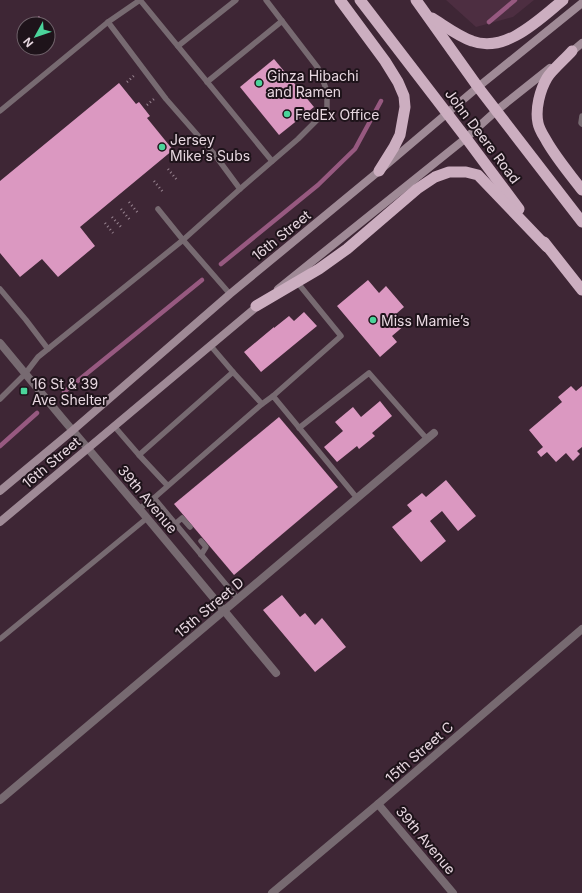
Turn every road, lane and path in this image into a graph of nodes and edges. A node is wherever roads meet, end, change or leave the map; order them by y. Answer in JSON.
{"nodes":[{"id":1,"x":140,"y":0,"type":"edge"},
{"id":2,"x":236,"y":0,"type":"edge"},
{"id":3,"x":266,"y":0,"type":"edge"},
{"id":4,"x":340,"y":0,"type":"edge"},
{"id":5,"x":360,"y":0,"type":"edge"},
{"id":6,"x":416,"y":0,"type":"edge"},
{"id":7,"x":563,"y":0,"type":"edge"},
{"id":8,"x":582,"y":3,"type":"edge"},
{"id":9,"x":426,"y":14,"type":"junction"},
{"id":10,"x":282,"y":20,"type":"junction"},
{"id":11,"x":108,"y":22,"type":"junction"},
{"id":12,"x":582,"y":43,"type":"edge"},
{"id":13,"x":178,"y":46,"type":"junction"},
{"id":14,"x":572,"y":51,"type":"junction"},
{"id":15,"x":137,"y":74,"type":"dead end"},
{"id":16,"x":127,"y":82,"type":"dead end"},
{"id":17,"x":207,"y":82,"type":"junction"},
{"id":18,"x":478,"y":87,"type":"junction"},
{"id":19,"x":156,"y":97,"type":"dead end"},
{"id":20,"x":147,"y":105,"type":"dead end"},
{"id":21,"x":0,"y":111,"type":"edge"},
{"id":22,"x":496,"y":111,"type":"junction"},
{"id":23,"x":448,"y":114,"type":"junction"},
{"id":24,"x":582,"y":116,"type":"edge"},
{"id":25,"x":582,"y":124,"type":"edge"},
{"id":26,"x":466,"y":138,"type":"junction"},
{"id":27,"x":272,"y":161,"type":"junction"},
{"id":28,"x":168,"y":169,"type":"dead end"},
{"id":29,"x":379,"y":171,"type":"junction"},
{"id":30,"x":177,"y":180,"type":"dead end"},
{"id":31,"x":154,"y":181,"type":"dead end"},
{"id":32,"x":240,"y":189,"type":"junction"},
{"id":33,"x":582,"y":190,"type":"edge"},
{"id":34,"x":163,"y":192,"type":"dead end"},
{"id":35,"x":129,"y":202,"type":"dead end"},
{"id":36,"x":121,"y":209,"type":"dead end"},
{"id":37,"x":158,"y":209,"type":"dead end"},
{"id":38,"x":138,"y":213,"type":"dead end"},
{"id":39,"x":112,"y":217,"type":"dead end"},
{"id":40,"x":130,"y":220,"type":"dead end"},
{"id":41,"x":582,"y":222,"type":"edge"},
{"id":42,"x":105,"y":223,"type":"dead end"},
{"id":43,"x":121,"y":227,"type":"dead end"},
{"id":44,"x":113,"y":233,"type":"dead end"},
{"id":45,"x":183,"y":240,"type":"junction"},
{"id":46,"x":547,"y":246,"type":"junction"},
{"id":47,"x":296,"y":282,"type":"junction"},
{"id":48,"x":0,"y":289,"type":"edge"},
{"id":49,"x":582,"y":290,"type":"edge"},
{"id":50,"x":230,"y":294,"type":"junction"},
{"id":51,"x":256,"y":306,"type":"junction"},
{"id":52,"x":0,"y":343,"type":"edge"},
{"id":53,"x":210,"y":345,"type":"junction"},
{"id":54,"x":48,"y":349,"type":"junction"},
{"id":55,"x":233,"y":372,"type":"junction"},
{"id":56,"x":25,"y":374,"type":"junction"},
{"id":57,"x":273,"y":396,"type":"junction"},
{"id":58,"x":0,"y":398,"type":"edge"},
{"id":59,"x":262,"y":404,"type":"junction"},
{"id":60,"x":114,"y":426,"type":"junction"},
{"id":61,"x":299,"y":428,"type":"junction"},
{"id":62,"x":72,"y":431,"type":"junction"},
{"id":63,"x":434,"y":433,"type":"dead end"},
{"id":64,"x":427,"y":439,"type":"junction"},
{"id":65,"x":88,"y":448,"type":"junction"},
{"id":66,"x":139,"y":455,"type":"junction"},
{"id":67,"x":167,"y":486,"type":"junction"},
{"id":68,"x":0,"y":491,"type":"edge"},
{"id":69,"x":154,"y":498,"type":"junction"},
{"id":70,"x":357,"y":498,"type":"junction"},
{"id":71,"x":139,"y":509,"type":"junction"},
{"id":72,"x":147,"y":518,"type":"junction"},
{"id":73,"x":0,"y":522,"type":"edge"},
{"id":74,"x":175,"y":524,"type":"junction"},
{"id":75,"x":190,"y":527,"type":"dead end"},
{"id":76,"x":201,"y":541,"type":"dead end"},
{"id":77,"x":201,"y":555,"type":"junction"},
{"id":78,"x":238,"y":599,"type":"junction"},
{"id":79,"x":224,"y":611,"type":"junction"},
{"id":80,"x":582,"y":629,"type":"edge"},
{"id":81,"x":0,"y":639,"type":"edge"},
{"id":82,"x":276,"y":673,"type":"dead end"},
{"id":83,"x":0,"y":800,"type":"edge"},
{"id":84,"x":378,"y":804,"type":"junction"},
{"id":85,"x":272,"y":893,"type":"edge"},
{"id":86,"x":453,"y":893,"type":"edge"}],
"edges":[{"from":1,"to":11,"type":"lane"},
{"from":1,"to":13,"type":"lane"},
{"from":2,"to":13,"type":"lane"},
{"from":3,"to":10,"type":"lane"},
{"from":4,"to":29,"type":"highway"},
{"from":5,"to":23,"type":"highway","name":"John Deere Road"},
{"from":6,"to":9,"type":"highway","name":"John Deere Road"},
{"from":7,"to":9,"type":"highway"},
{"from":8,"to":18,"type":"main road","name":"16th Street"},
{"from":9,"to":18,"type":"highway","name":"John Deere Road"},
{"from":10,"to":17,"type":"lane"},
{"from":10,"to":27,"type":"lane"},
{"from":11,"to":21,"type":"lane"},
{"from":11,"to":32,"type":"lane"},
{"from":12,"to":14,"type":"main road","name":"16th Street"},
{"from":13,"to":17,"type":"lane"},
{"from":14,"to":22,"type":"main road","name":"16th Street"},
{"from":14,"to":33,"type":"highway"},
{"from":15,"to":16,"type":"path"},
{"from":17,"to":27,"type":"lane"},
{"from":18,"to":22,"type":"highway","name":"John Deere Road"},
{"from":18,"to":23,"type":"main road","name":"16th Street"},
{"from":19,"to":20,"type":"path"},
{"from":22,"to":26,"type":"main road","name":"16th Street"},
{"from":22,"to":41,"type":"highway","name":"John Deere Road"},
{"from":23,"to":26,"type":"highway","name":"John Deere Road"},
{"from":23,"to":29,"type":"main road","name":"16th Street"},
{"from":24,"to":25,"type":"lane"},
{"from":26,"to":46,"type":"highway","name":"John Deere Road"},
{"from":26,"to":51,"type":"main road","name":"16th Street"},
{"from":27,"to":32,"type":"lane"},
{"from":28,"to":30,"type":"path"},
{"from":29,"to":50,"type":"main road","name":"16th Street"},
{"from":31,"to":34,"type":"path"},
{"from":32,"to":45,"type":"lane"},
{"from":35,"to":38,"type":"path"},
{"from":36,"to":40,"type":"path"},
{"from":37,"to":45,"type":"lane"},
{"from":39,"to":43,"type":"path"},
{"from":42,"to":44,"type":"path"},
{"from":45,"to":50,"type":"lane"},
{"from":45,"to":54,"type":"lane"},
{"from":46,"to":47,"type":"highway"},
{"from":46,"to":49,"type":"highway","name":"John Deere Road"},
{"from":47,"to":51,"type":"highway"},
{"from":47,"to":57,"type":"lane"},
{"from":48,"to":54,"type":"lane"},
{"from":50,"to":62,"type":"main road","name":"16th Street"},
{"from":51,"to":53,"type":"main road","name":"16th Street"},
{"from":52,"to":56,"type":"street","name":"39th Avenue"},
{"from":53,"to":55,"type":"lane"},
{"from":53,"to":60,"type":"main road","name":"16th Street"},
{"from":54,"to":56,"type":"lane"},
{"from":55,"to":59,"type":"lane"},
{"from":55,"to":66,"type":"lane"},
{"from":56,"to":58,"type":"lane"},
{"from":56,"to":62,"type":"street","name":"39th Avenue"},
{"from":57,"to":59,"type":"lane"},
{"from":57,"to":61,"type":"lane"},
{"from":59,"to":67,"type":"lane"},
{"from":60,"to":65,"type":"main road","name":"16th Street"},
{"from":60,"to":66,"type":"lane"},
{"from":61,"to":64,"type":"lane"},
{"from":61,"to":70,"type":"lane"},
{"from":62,"to":65,"type":"street","name":"39th Avenue"},
{"from":62,"to":68,"type":"main road","name":"16th Street"},
{"from":63,"to":64,"type":"street","name":"15th Street D"},
{"from":64,"to":70,"type":"street","name":"15th Street D"},
{"from":65,"to":71,"type":"street","name":"39th Avenue"},
{"from":65,"to":73,"type":"main road","name":"16th Street"},
{"from":66,"to":67,"type":"lane"},
{"from":67,"to":69,"type":"lane"},
{"from":69,"to":71,"type":"lane"},
{"from":69,"to":74,"type":"lane"},
{"from":70,"to":78,"type":"street","name":"15th Street D"},
{"from":71,"to":72,"type":"street","name":"39th Avenue"},
{"from":72,"to":79,"type":"street","name":"39th Avenue"},
{"from":72,"to":81,"type":"lane"},
{"from":74,"to":75,"type":"lane"},
{"from":74,"to":77,"type":"lane"},
{"from":76,"to":77,"type":"lane"},
{"from":77,"to":78,"type":"lane"},
{"from":78,"to":79,"type":"street","name":"15th Street D"},
{"from":79,"to":82,"type":"street","name":"39th Avenue"},
{"from":79,"to":83,"type":"street","name":"15th Street D"},
{"from":80,"to":84,"type":"street","name":"15th Street C"},
{"from":84,"to":85,"type":"street","name":"15th Street C"},
{"from":84,"to":86,"type":"street","name":"39th Avenue"}]}
